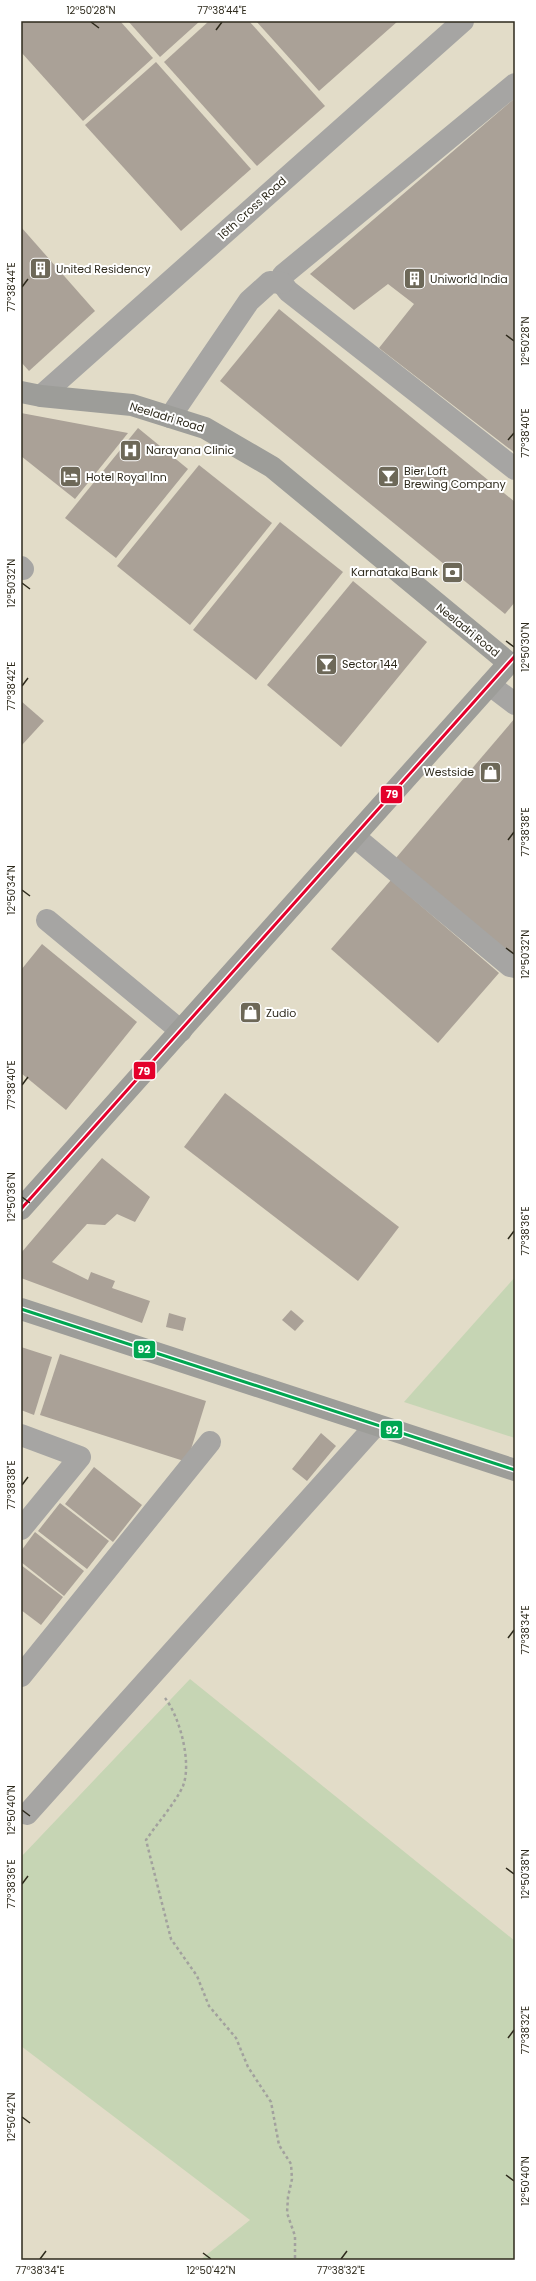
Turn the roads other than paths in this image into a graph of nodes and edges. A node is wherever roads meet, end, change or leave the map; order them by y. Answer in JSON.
{"nodes":[{"id":1,"x":463,"y":21,"type":"edge"},
{"id":2,"x":515,"y":84,"type":"edge"},
{"id":3,"x":282,"y":283,"type":"junction"},
{"id":4,"x":31,"y":394,"type":"edge"},
{"id":5,"x":170,"y":417,"type":"junction"},
{"id":6,"x":515,"y":469,"type":"edge"},
{"id":7,"x":512,"y":660,"type":"edge"},
{"id":8,"x":490,"y":685,"type":"junction"},
{"id":9,"x":515,"y":704,"type":"edge"},
{"id":10,"x":356,"y":837,"type":"junction"},
{"id":11,"x":47,"y":920,"type":"dead end"},
{"id":12,"x":515,"y":967,"type":"edge"},
{"id":13,"x":181,"y":1031,"type":"junction"},
{"id":14,"x":21,"y":1210,"type":"edge"},
{"id":15,"x":21,"y":1309,"type":"edge"},
{"id":16,"x":376,"y":1425,"type":"junction"},
{"id":17,"x":21,"y":1435,"type":"edge"},
{"id":18,"x":210,"y":1442,"type":"dead end"},
{"id":19,"x":515,"y":1470,"type":"edge"},
{"id":20,"x":21,"y":1529,"type":"edge"},
{"id":21,"x":21,"y":1676,"type":"edge"},
{"id":22,"x":28,"y":1814,"type":"dead end"}],
"edges":[{"from":1,"to":4,"type":"street","name":"16th Cross Road"},
{"from":2,"to":3,"type":"street"},
{"from":3,"to":5,"type":"street"},
{"from":3,"to":6,"type":"street"},
{"from":4,"to":5,"type":"main road","name":"Neeladri Road"},
{"from":5,"to":7,"type":"main road","name":"Neeladri Road"},
{"from":7,"to":8,"type":"main road","name":"Neeladri Road"},
{"from":8,"to":9,"type":"street"},
{"from":8,"to":10,"type":"main road","name":"Neeladri Road"},
{"from":10,"to":12,"type":"street"},
{"from":10,"to":13,"type":"main road","name":"Neeladri Road"},
{"from":11,"to":13,"type":"street"},
{"from":13,"to":14,"type":"main road","name":"Neeladri Road"},
{"from":15,"to":16,"type":"main road"},
{"from":16,"to":19,"type":"main road"},
{"from":16,"to":22,"type":"street"},
{"from":17,"to":20,"type":"street"},
{"from":18,"to":21,"type":"street"}]}
